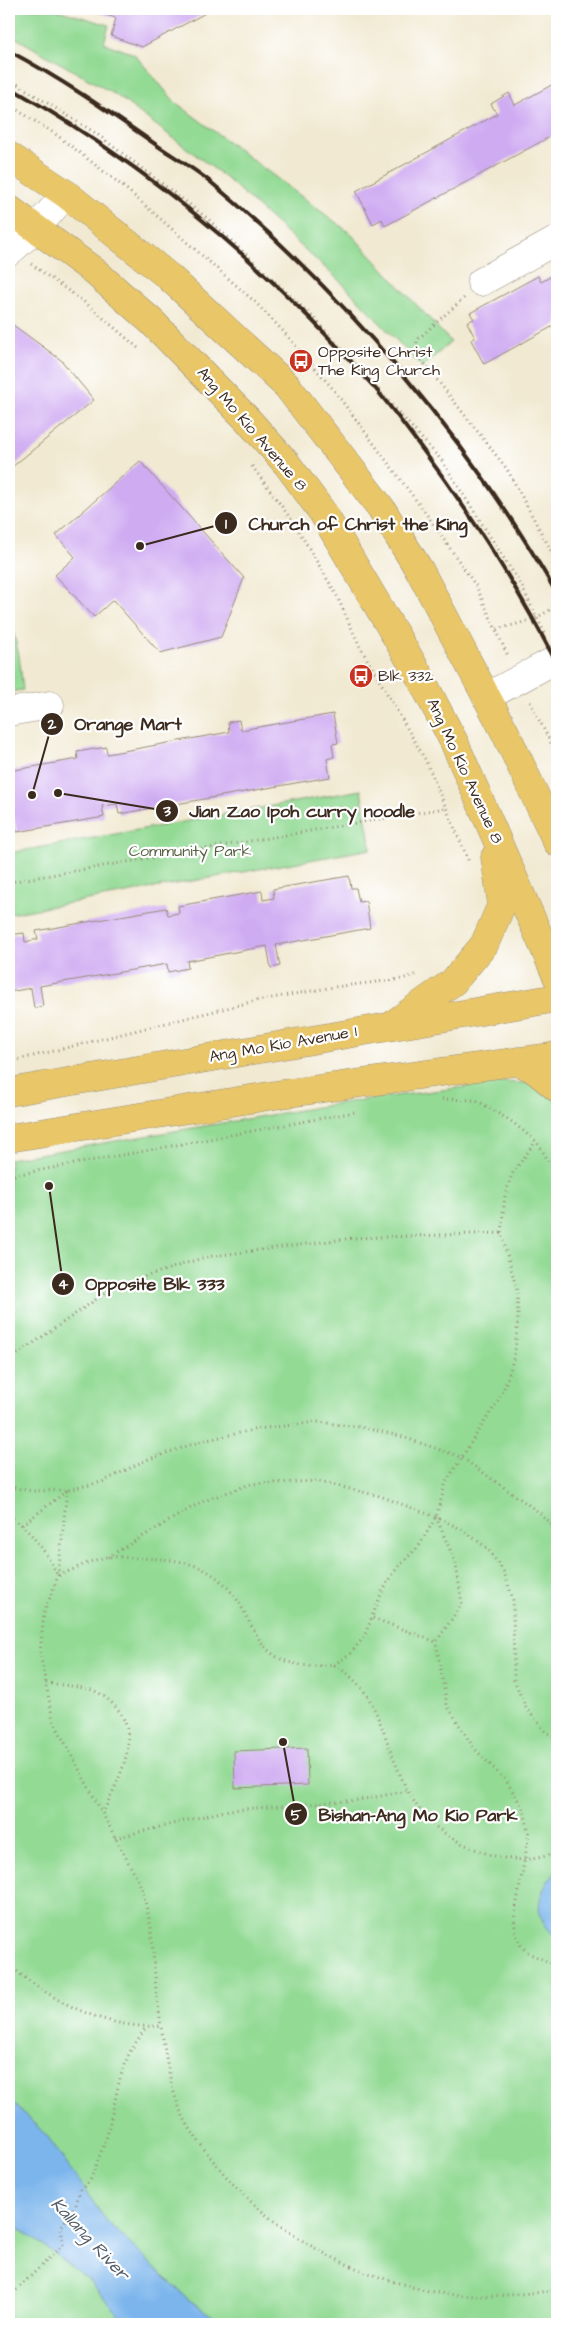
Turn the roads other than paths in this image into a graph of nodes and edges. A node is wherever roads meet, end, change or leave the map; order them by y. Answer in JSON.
{"nodes":[{"id":1,"x":9,"y":156,"type":"edge"},
{"id":2,"x":66,"y":194,"type":"junction"},
{"id":3,"x":9,"y":209,"type":"edge"},
{"id":4,"x":36,"y":228,"type":"junction"},
{"id":5,"x":557,"y":240,"type":"edge"},
{"id":6,"x":11,"y":250,"type":"edge"},
{"id":7,"x":481,"y":282,"type":"road end"},
{"id":8,"x":553,"y":650,"type":"edge"},
{"id":9,"x":486,"y":697,"type":"junction"},
{"id":10,"x":50,"y":705,"type":"dead end"},
{"id":11,"x":9,"y":712,"type":"edge"},
{"id":12,"x":491,"y":826,"type":"junction"},
{"id":13,"x":557,"y":842,"type":"edge"},
{"id":14,"x":557,"y":977,"type":"edge"},
{"id":15,"x":557,"y":998,"type":"edge"},
{"id":16,"x":391,"y":1025,"type":"junction"},
{"id":17,"x":557,"y":1056,"type":"edge"},
{"id":18,"x":518,"y":1061,"type":"junction"},
{"id":19,"x":557,"y":1088,"type":"edge"},
{"id":20,"x":9,"y":1092,"type":"edge"},
{"id":21,"x":9,"y":1138,"type":"edge"}],
"edges":[{"from":1,"to":2,"type":"main road"},
{"from":2,"to":4,"type":"lane"},
{"from":2,"to":9,"type":"main road"},
{"from":3,"to":4,"type":"main road","name":"Ang Mo Kio Avenue 8"},
{"from":4,"to":6,"type":"lane"},
{"from":4,"to":12,"type":"main road","name":"Ang Mo Kio Avenue 8"},
{"from":5,"to":7,"type":"lane"},
{"from":8,"to":9,"type":"lane"},
{"from":9,"to":13,"type":"main road"},
{"from":10,"to":11,"type":"lane"},
{"from":12,"to":14,"type":"main road","name":"Ang Mo Kio Avenue 8"},
{"from":12,"to":16,"type":"main road"},
{"from":15,"to":16,"type":"main road","name":"Ang Mo Kio Avenue 1"},
{"from":16,"to":20,"type":"main road","name":"Ang Mo Kio Avenue 1"},
{"from":17,"to":18,"type":"main road"},
{"from":18,"to":19,"type":"main road"},
{"from":18,"to":21,"type":"main road"}]}
